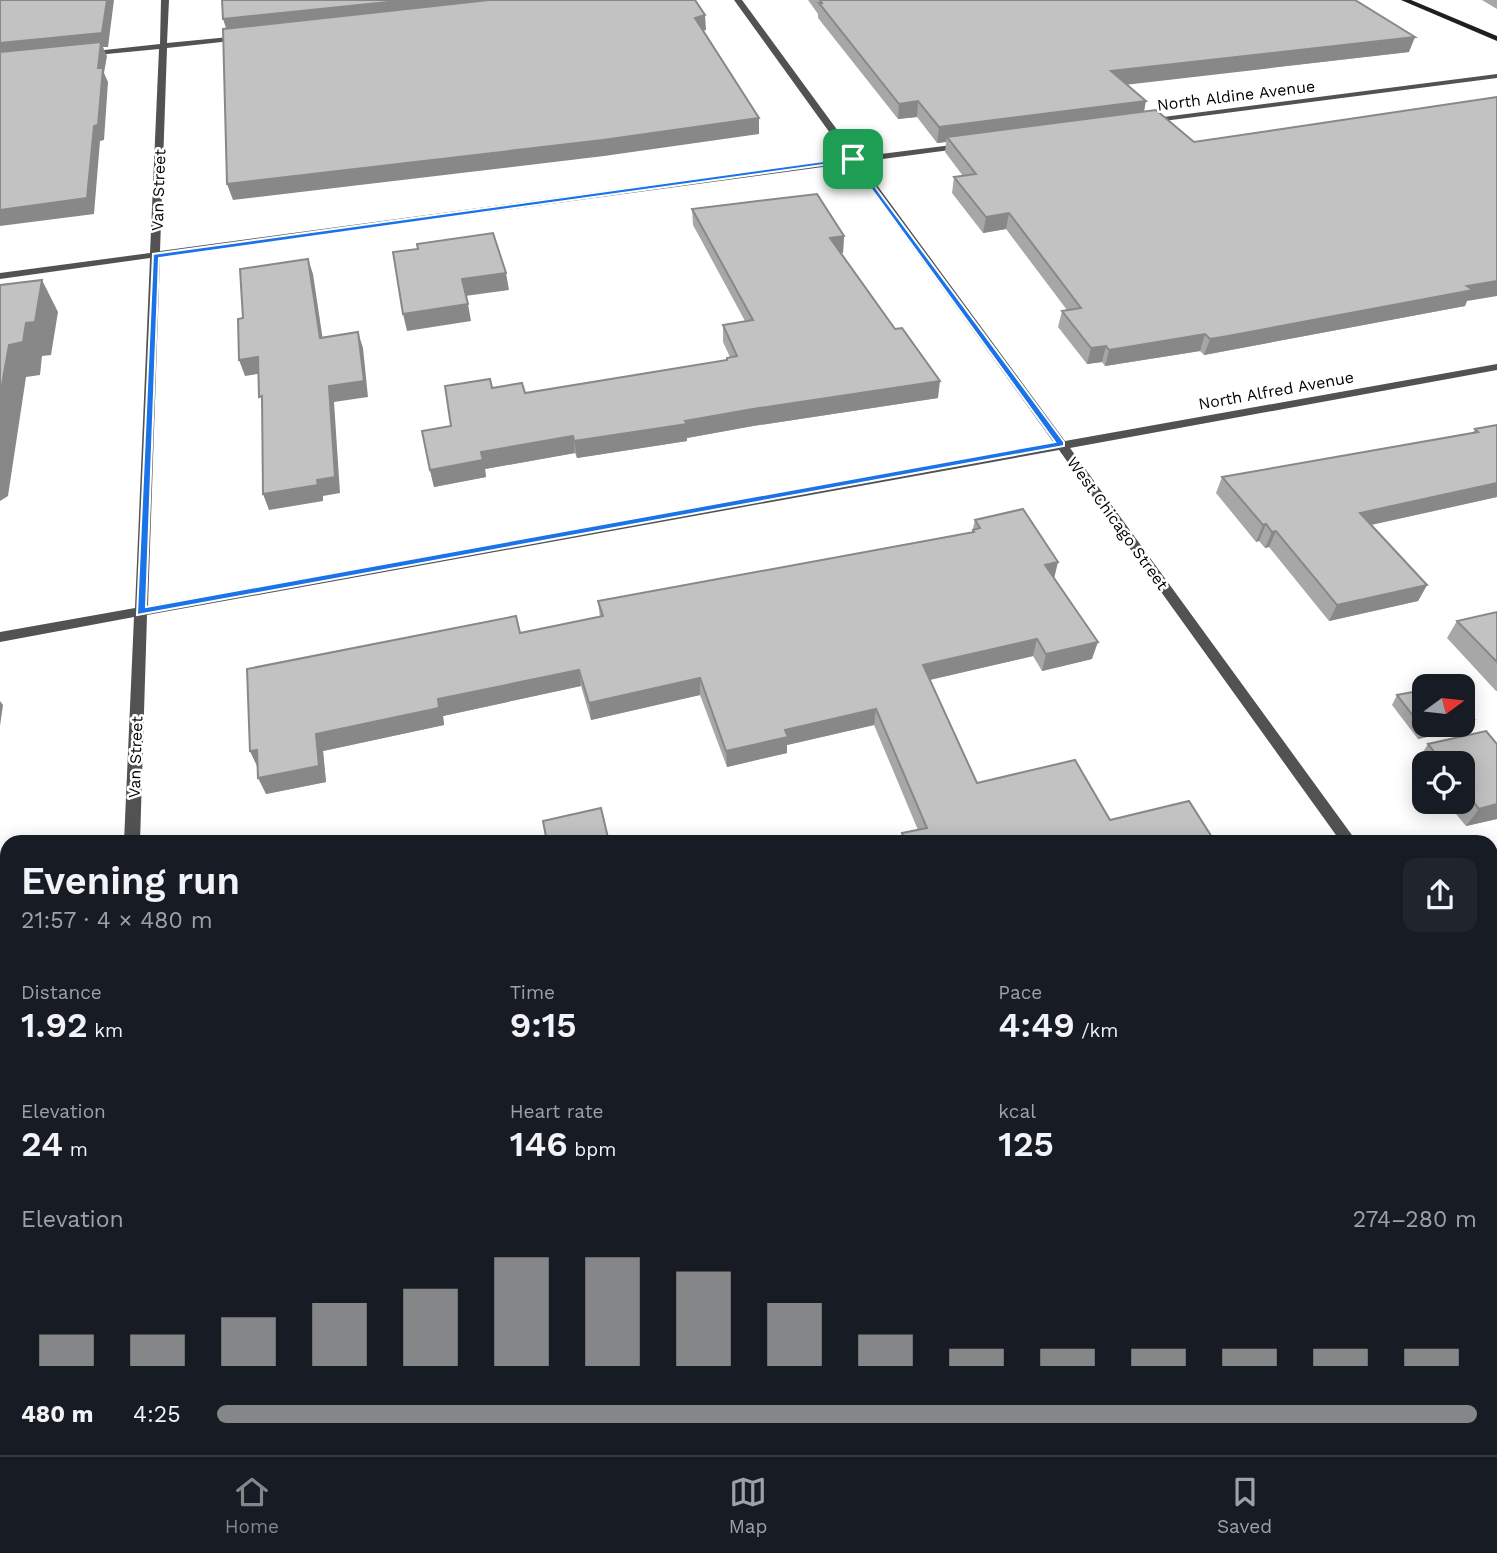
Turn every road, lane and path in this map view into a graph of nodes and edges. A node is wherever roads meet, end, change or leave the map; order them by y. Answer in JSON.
{"nodes":[{"id":1,"x":165,"y":0,"type":"edge"},
{"id":2,"x":738,"y":0,"type":"edge"},
{"id":3,"x":1405,"y":0,"type":"edge"},
{"id":4,"x":247,"y":37,"type":"edge"},
{"id":5,"x":1497,"y":39,"type":"edge"},
{"id":6,"x":164,"y":46,"type":"junction"},
{"id":7,"x":76,"y":55,"type":"edge"},
{"id":8,"x":1497,"y":76,"type":"edge"},
{"id":9,"x":1143,"y":121,"type":"edge"},
{"id":10,"x":980,"y":143,"type":"edge"},
{"id":11,"x":853,"y":159,"type":"junction"},
{"id":12,"x":155,"y":256,"type":"junction"},
{"id":13,"x":0,"y":276,"type":"edge"},
{"id":14,"x":1497,"y":367,"type":"edge"},
{"id":15,"x":1061,"y":444,"type":"junction"},
{"id":16,"x":141,"y":612,"type":"junction"},
{"id":17,"x":0,"y":637,"type":"edge"},
{"id":18,"x":132,"y":835,"type":"edge"},
{"id":19,"x":1345,"y":835,"type":"edge"}],
"edges":[{"from":1,"to":6,"type":"street","name":"Van Street"},
{"from":2,"to":11,"type":"street","name":"West Chicago Street"},
{"from":3,"to":5,"type":"main road"},
{"from":4,"to":6,"type":"street"},
{"from":6,"to":7,"type":"street"},
{"from":6,"to":12,"type":"street","name":"Van Street"},
{"from":8,"to":9,"type":"street","name":"North Aldine Avenue"},
{"from":10,"to":11,"type":"street"},
{"from":11,"to":12,"type":"street"},
{"from":11,"to":15,"type":"street","name":"West Chicago Street"},
{"from":12,"to":13,"type":"street"},
{"from":12,"to":16,"type":"street","name":"Van Street"},
{"from":14,"to":15,"type":"street","name":"North Alfred Avenue"},
{"from":15,"to":16,"type":"street","name":"North Alfred Avenue"},
{"from":15,"to":19,"type":"street","name":"West Chicago Street"},
{"from":16,"to":17,"type":"street","name":"North Alfred Avenue"},
{"from":16,"to":18,"type":"street","name":"Van Street"}]}
